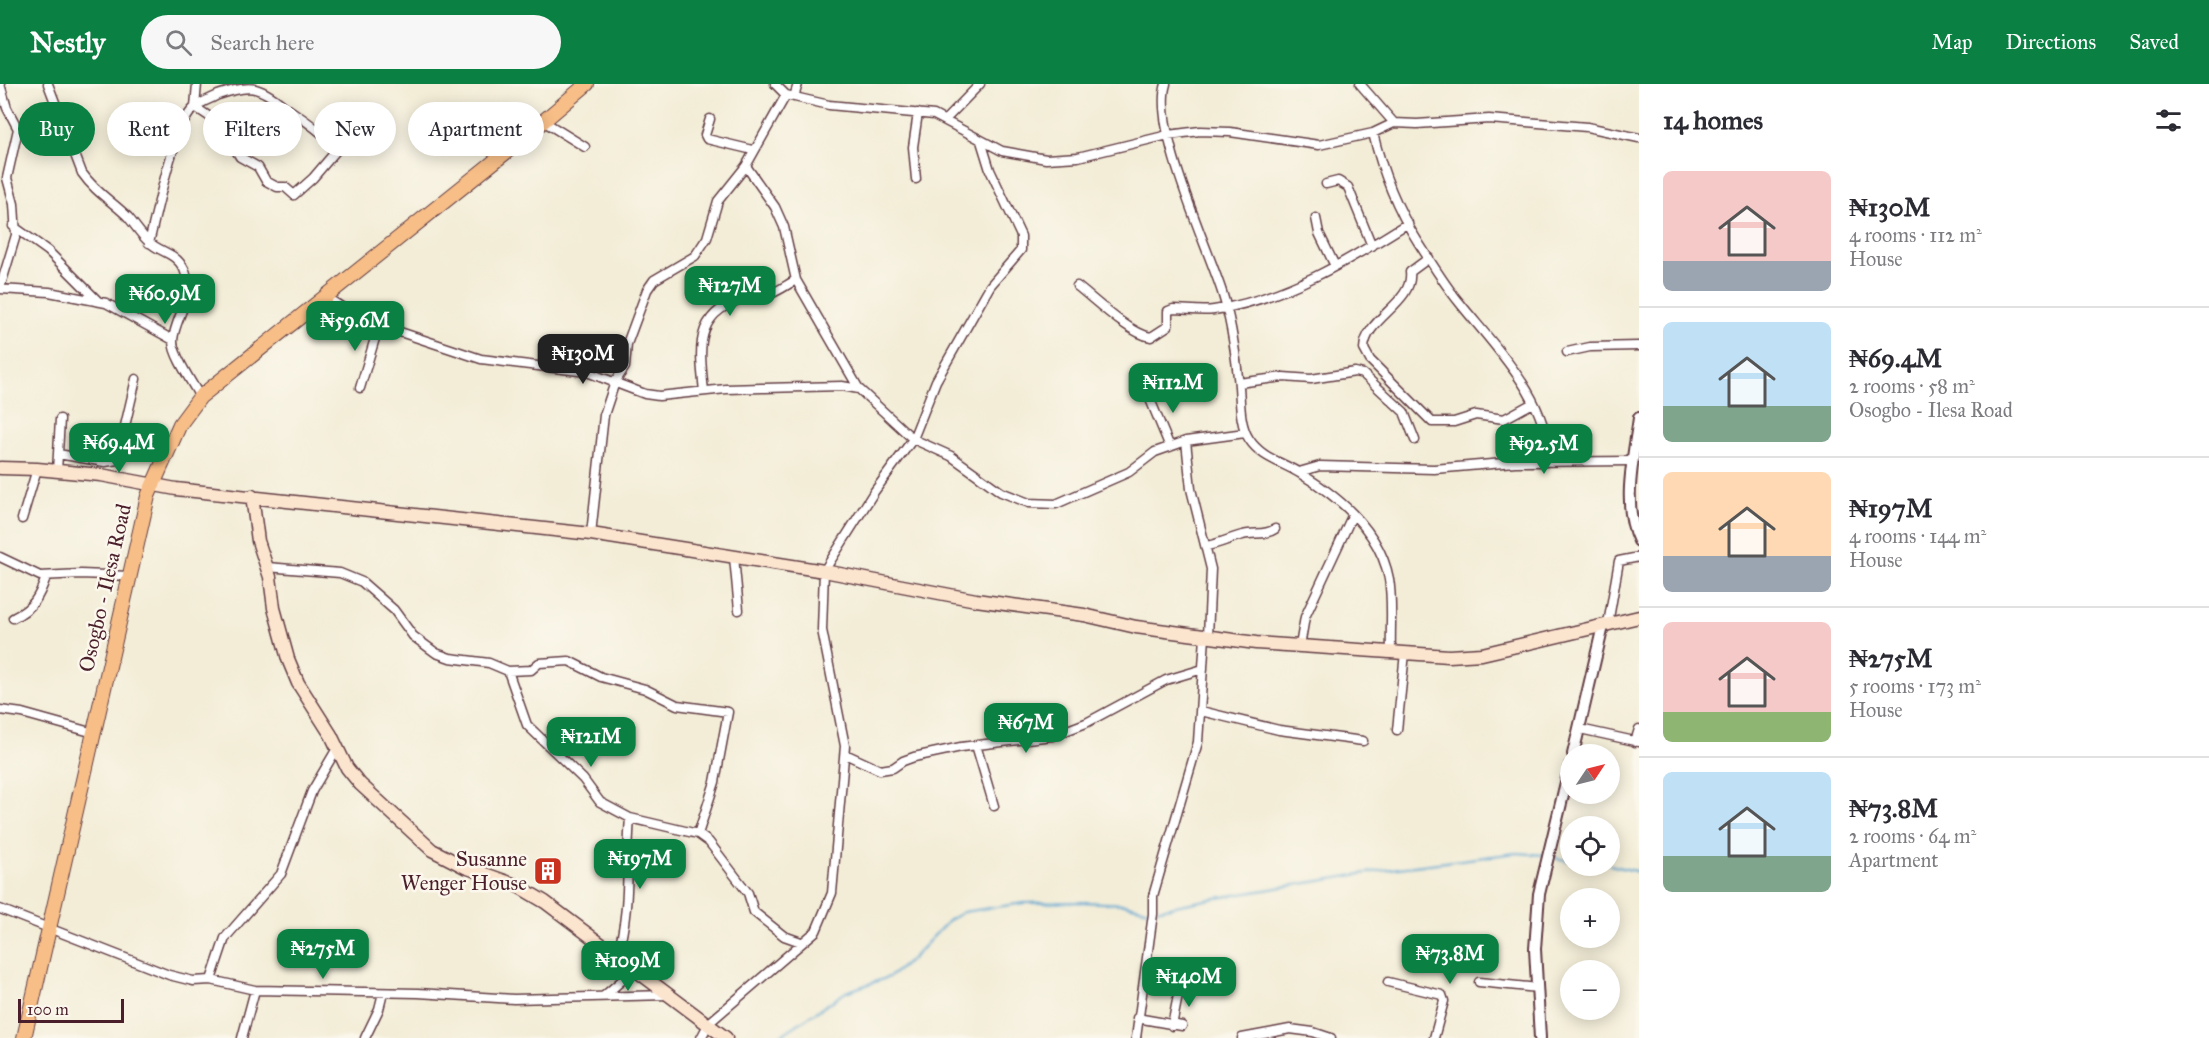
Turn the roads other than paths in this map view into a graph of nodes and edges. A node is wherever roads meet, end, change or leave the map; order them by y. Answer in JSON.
{"nodes":[{"id":1,"x":0,"y":84,"type":"edge"},
{"id":2,"x":48,"y":84,"type":"edge"},
{"id":3,"x":197,"y":84,"type":"edge"},
{"id":4,"x":587,"y":84,"type":"edge"},
{"id":5,"x":775,"y":84,"type":"edge"},
{"id":6,"x":798,"y":84,"type":"edge"},
{"id":7,"x":980,"y":84,"type":"edge"},
{"id":8,"x":1166,"y":84,"type":"edge"},
{"id":9,"x":1360,"y":84,"type":"edge"},
{"id":10,"x":790,"y":96,"type":"junction"},
{"id":11,"x":55,"y":102,"type":"edge"},
{"id":12,"x":195,"y":107,"type":"junction"},
{"id":13,"x":918,"y":113,"type":"junction"},
{"id":14,"x":710,"y":119,"type":"dead end"},
{"id":15,"x":946,"y":119,"type":"junction"},
{"id":16,"x":544,"y":120,"type":"edge"},
{"id":17,"x":544,"y":122,"type":"edge"},
{"id":18,"x":1394,"y":123,"type":"junction"},
{"id":19,"x":18,"y":129,"type":"joint"},
{"id":20,"x":1372,"y":133,"type":"junction"},
{"id":21,"x":1167,"y":135,"type":"junction"},
{"id":22,"x":1639,"y":138,"type":"edge"},
{"id":23,"x":981,"y":141,"type":"junction"},
{"id":24,"x":585,"y":147,"type":"dead end"},
{"id":25,"x":753,"y":150,"type":"junction"},
{"id":26,"x":77,"y":156,"type":"edge"},
{"id":27,"x":500,"y":156,"type":"edge"},
{"id":28,"x":746,"y":166,"type":"junction"},
{"id":29,"x":4,"y":177,"type":"edge"},
{"id":30,"x":916,"y":179,"type":"dead end"},
{"id":31,"x":1326,"y":184,"type":"dead end"},
{"id":32,"x":1316,"y":218,"type":"dead end"},
{"id":33,"x":1408,"y":223,"type":"junction"},
{"id":34,"x":13,"y":226,"type":"junction"},
{"id":35,"x":149,"y":243,"type":"junction"},
{"id":36,"x":1372,"y":246,"type":"junction"},
{"id":37,"x":1429,"y":258,"type":"junction"},
{"id":38,"x":1335,"y":266,"type":"junction"},
{"id":39,"x":796,"y":280,"type":"junction"},
{"id":40,"x":1077,"y":286,"type":"dead end"},
{"id":41,"x":0,"y":289,"type":"edge"},
{"id":42,"x":326,"y":297,"type":"junction"},
{"id":43,"x":99,"y":301,"type":"junction"},
{"id":44,"x":1226,"y":306,"type":"junction"},
{"id":45,"x":379,"y":325,"type":"junction"},
{"id":46,"x":173,"y":340,"type":"junction"},
{"id":47,"x":1639,"y":346,"type":"edge"},
{"id":48,"x":1567,"y":352,"type":"dead end"},
{"id":49,"x":136,"y":379,"type":"dead end"},
{"id":50,"x":615,"y":382,"type":"junction"},
{"id":51,"x":1239,"y":383,"type":"junction"},
{"id":52,"x":360,"y":388,"type":"dead end"},
{"id":53,"x":859,"y":389,"type":"junction"},
{"id":54,"x":704,"y":391,"type":"junction"},
{"id":55,"x":1148,"y":392,"type":"dead end"},
{"id":56,"x":200,"y":397,"type":"junction"},
{"id":57,"x":1533,"y":403,"type":"junction"},
{"id":58,"x":1639,"y":418,"type":"edge"},
{"id":59,"x":60,"y":419,"type":"dead end"},
{"id":60,"x":1245,"y":433,"type":"junction"},
{"id":61,"x":913,"y":439,"type":"junction"},
{"id":62,"x":1186,"y":441,"type":"junction"},
{"id":63,"x":1415,"y":441,"type":"dead end"},
{"id":64,"x":1170,"y":447,"type":"junction"},
{"id":65,"x":58,"y":454,"type":"junction"},
{"id":66,"x":1636,"y":456,"type":"edge"},
{"id":67,"x":105,"y":462,"type":"junction"},
{"id":68,"x":1547,"y":462,"type":"junction"},
{"id":69,"x":0,"y":468,"type":"edge"},
{"id":70,"x":37,"y":469,"type":"junction"},
{"id":71,"x":57,"y":471,"type":"junction"},
{"id":72,"x":1299,"y":472,"type":"junction"},
{"id":73,"x":101,"y":475,"type":"junction"},
{"id":74,"x":152,"y":484,"type":"junction"},
{"id":75,"x":252,"y":496,"type":"junction"},
{"id":76,"x":1353,"y":514,"type":"junction"},
{"id":77,"x":22,"y":519,"type":"dead end"},
{"id":78,"x":1275,"y":529,"type":"dead end"},
{"id":79,"x":591,"y":534,"type":"junction"},
{"id":80,"x":1639,"y":541,"type":"edge"},
{"id":81,"x":1206,"y":546,"type":"junction"},
{"id":82,"x":1639,"y":556,"type":"edge"},
{"id":83,"x":0,"y":557,"type":"edge"},
{"id":84,"x":734,"y":557,"type":"junction"},
{"id":85,"x":267,"y":567,"type":"junction"},
{"id":86,"x":824,"y":571,"type":"junction"},
{"id":87,"x":129,"y":576,"type":"junction"},
{"id":88,"x":46,"y":577,"type":"junction"},
{"id":89,"x":739,"y":610,"type":"dead end"},
{"id":90,"x":1639,"y":617,"type":"edge"},
{"id":91,"x":13,"y":618,"type":"dead end"},
{"id":92,"x":1605,"y":625,"type":"junction"},
{"id":93,"x":1207,"y":637,"type":"junction"},
{"id":94,"x":1300,"y":646,"type":"junction"},
{"id":95,"x":1391,"y":652,"type":"junction"},
{"id":96,"x":1405,"y":653,"type":"junction"},
{"id":97,"x":1203,"y":669,"type":"junction"},
{"id":98,"x":508,"y":671,"type":"junction"},
{"id":99,"x":0,"y":711,"type":"edge"},
{"id":100,"x":1201,"y":711,"type":"junction"},
{"id":101,"x":1580,"y":729,"type":"junction"},
{"id":102,"x":1639,"y":729,"type":"edge"},
{"id":103,"x":1397,"y":730,"type":"dead end"},
{"id":104,"x":94,"y":733,"type":"junction"},
{"id":105,"x":1363,"y":741,"type":"dead end"},
{"id":106,"x":1637,"y":742,"type":"edge"},
{"id":107,"x":1576,"y":744,"type":"edge"},
{"id":108,"x":976,"y":745,"type":"junction"},
{"id":109,"x":336,"y":750,"type":"junction"},
{"id":110,"x":845,"y":754,"type":"junction"},
{"id":111,"x":1560,"y":803,"type":"edge"},
{"id":112,"x":994,"y":806,"type":"dead end"},
{"id":113,"x":630,"y":818,"type":"junction"},
{"id":114,"x":698,"y":834,"type":"junction"},
{"id":115,"x":0,"y":909,"type":"edge"},
{"id":116,"x":49,"y":926,"type":"junction"},
{"id":117,"x":801,"y":942,"type":"junction"},
{"id":118,"x":617,"y":955,"type":"junction"},
{"id":119,"x":635,"y":969,"type":"junction"},
{"id":120,"x":211,"y":980,"type":"junction"},
{"id":121,"x":1388,"y":982,"type":"dead end"},
{"id":122,"x":1479,"y":982,"type":"dead end"},
{"id":123,"x":1180,"y":985,"type":"dead end"},
{"id":124,"x":1538,"y":988,"type":"junction"},
{"id":125,"x":255,"y":990,"type":"junction"},
{"id":126,"x":383,"y":993,"type":"junction"},
{"id":127,"x":671,"y":995,"type":"junction"},
{"id":128,"x":604,"y":996,"type":"junction"},
{"id":129,"x":1137,"y":1018,"type":"junction"},
{"id":130,"x":709,"y":1023,"type":"junction"},
{"id":131,"x":1172,"y":1026,"type":"junction"},
{"id":132,"x":1182,"y":1026,"type":"dead end"},
{"id":133,"x":243,"y":1034,"type":"edge"},
{"id":134,"x":24,"y":1038,"type":"edge"},
{"id":135,"x":253,"y":1038,"type":"edge"},
{"id":136,"x":365,"y":1038,"type":"edge"},
{"id":137,"x":701,"y":1038,"type":"edge"},
{"id":138,"x":726,"y":1038,"type":"edge"},
{"id":139,"x":1136,"y":1038,"type":"edge"},
{"id":140,"x":1242,"y":1038,"type":"edge"},
{"id":141,"x":1331,"y":1038,"type":"edge"},
{"id":142,"x":1434,"y":1038,"type":"edge"},
{"id":143,"x":1540,"y":1038,"type":"edge"}],
"edges":[{"from":1,"to":19,"type":"street"},
{"from":2,"to":11,"type":"street"},
{"from":3,"to":12,"type":"street"},
{"from":4,"to":16,"type":"main road","name":"Osogbo - Ilesa Road"},
{"from":5,"to":10,"type":"street"},
{"from":6,"to":10,"type":"street"},
{"from":7,"to":15,"type":"street"},
{"from":8,"to":21,"type":"street"},
{"from":9,"to":18,"type":"street"},
{"from":10,"to":13,"type":"street"},
{"from":10,"to":25,"type":"street"},
{"from":12,"to":12,"type":"street"},
{"from":12,"to":35,"type":"street"},
{"from":13,"to":15,"type":"street"},
{"from":13,"to":30,"type":"street"},
{"from":14,"to":25,"type":"street"},
{"from":15,"to":23,"type":"street"},
{"from":17,"to":24,"type":"street"},
{"from":18,"to":20,"type":"street"},
{"from":18,"to":22,"type":"street"},
{"from":19,"to":29,"type":"street"},
{"from":20,"to":21,"type":"street"},
{"from":20,"to":33,"type":"street"},
{"from":21,"to":23,"type":"street"},
{"from":21,"to":44,"type":"street"},
{"from":23,"to":61,"type":"street"},
{"from":25,"to":28,"type":"street"},
{"from":26,"to":35,"type":"street"},
{"from":27,"to":42,"type":"main road","name":"Osogbo - Ilesa Road"},
{"from":28,"to":39,"type":"street"},
{"from":28,"to":50,"type":"street"},
{"from":29,"to":34,"type":"street"},
{"from":31,"to":36,"type":"street"},
{"from":32,"to":38,"type":"street"},
{"from":33,"to":36,"type":"street"},
{"from":33,"to":37,"type":"street"},
{"from":34,"to":41,"type":"street"},
{"from":34,"to":43,"type":"street"},
{"from":35,"to":46,"type":"street"},
{"from":36,"to":38,"type":"street"},
{"from":37,"to":57,"type":"street"},
{"from":37,"to":57,"type":"street"},
{"from":38,"to":44,"type":"street"},
{"from":39,"to":53,"type":"street"},
{"from":39,"to":54,"type":"street"},
{"from":40,"to":44,"type":"street"},
{"from":41,"to":43,"type":"street"},
{"from":42,"to":45,"type":"street"},
{"from":42,"to":56,"type":"main road","name":"Osogbo - Ilesa Road"},
{"from":43,"to":46,"type":"street"},
{"from":44,"to":51,"type":"street"},
{"from":45,"to":50,"type":"street"},
{"from":45,"to":52,"type":"street"},
{"from":46,"to":56,"type":"street"},
{"from":47,"to":48,"type":"street"},
{"from":49,"to":67,"type":"street"},
{"from":50,"to":54,"type":"street"},
{"from":50,"to":79,"type":"street"},
{"from":51,"to":60,"type":"street"},
{"from":51,"to":63,"type":"street"},
{"from":53,"to":54,"type":"street"},
{"from":53,"to":61,"type":"street"},
{"from":55,"to":64,"type":"street"},
{"from":56,"to":74,"type":"main road","name":"Osogbo - Ilesa Road"},
{"from":57,"to":68,"type":"street"},
{"from":58,"to":66,"type":"street"},
{"from":59,"to":65,"type":"street"},
{"from":60,"to":62,"type":"street"},
{"from":60,"to":72,"type":"street"},
{"from":61,"to":64,"type":"street"},
{"from":61,"to":86,"type":"street"},
{"from":62,"to":64,"type":"street"},
{"from":62,"to":81,"type":"street"},
{"from":65,"to":67,"type":"street"},
{"from":65,"to":71,"type":"street"},
{"from":66,"to":68,"type":"street"},
{"from":66,"to":80,"type":"street"},
{"from":67,"to":73,"type":"street"},
{"from":68,"to":72,"type":"street"},
{"from":69,"to":70,"type":"main road"},
{"from":70,"to":71,"type":"main road"},
{"from":70,"to":77,"type":"street"},
{"from":71,"to":73,"type":"main road"},
{"from":72,"to":76,"type":"street"},
{"from":73,"to":74,"type":"main road"},
{"from":74,"to":75,"type":"main road"},
{"from":74,"to":87,"type":"main road","name":"Osogbo - Ilesa Road"},
{"from":75,"to":79,"type":"main road"},
{"from":75,"to":85,"type":"main road"},
{"from":76,"to":94,"type":"street"},
{"from":76,"to":95,"type":"street"},
{"from":78,"to":81,"type":"street"},
{"from":79,"to":84,"type":"main road"},
{"from":81,"to":93,"type":"street"},
{"from":82,"to":92,"type":"street"},
{"from":83,"to":88,"type":"street"},
{"from":84,"to":86,"type":"main road"},
{"from":84,"to":89,"type":"street"},
{"from":85,"to":98,"type":"street"},
{"from":85,"to":109,"type":"main road"},
{"from":86,"to":93,"type":"main road"},
{"from":86,"to":110,"type":"street"},
{"from":87,"to":88,"type":"street"},
{"from":87,"to":104,"type":"main road","name":"Osogbo - Ilesa Road"},
{"from":88,"to":91,"type":"street"},
{"from":90,"to":92,"type":"main road"},
{"from":92,"to":96,"type":"main road"},
{"from":92,"to":101,"type":"street"},
{"from":93,"to":94,"type":"main road"},
{"from":93,"to":97,"type":"street"},
{"from":94,"to":95,"type":"main road"},
{"from":95,"to":96,"type":"main road"},
{"from":96,"to":103,"type":"street"},
{"from":97,"to":100,"type":"street"},
{"from":97,"to":108,"type":"street"},
{"from":98,"to":113,"type":"street"},
{"from":98,"to":114,"type":"street"},
{"from":99,"to":104,"type":"street"},
{"from":100,"to":105,"type":"street"},
{"from":100,"to":129,"type":"street"},
{"from":101,"to":106,"type":"street"},
{"from":101,"to":107,"type":"street"},
{"from":102,"to":106,"type":"street"},
{"from":104,"to":116,"type":"main road","name":"Osogbo - Ilesa Road"},
{"from":108,"to":110,"type":"street"},
{"from":108,"to":112,"type":"street"},
{"from":109,"to":118,"type":"main road"},
{"from":109,"to":120,"type":"street"},
{"from":110,"to":117,"type":"street"},
{"from":111,"to":124,"type":"street"},
{"from":113,"to":114,"type":"street"},
{"from":113,"to":118,"type":"street"},
{"from":114,"to":117,"type":"street"},
{"from":115,"to":116,"type":"street"},
{"from":116,"to":120,"type":"street"},
{"from":116,"to":134,"type":"main road","name":"Osogbo - Ilesa Road"},
{"from":117,"to":130,"type":"street"},
{"from":118,"to":119,"type":"main road"},
{"from":119,"to":127,"type":"main road"},
{"from":119,"to":128,"type":"street"},
{"from":120,"to":125,"type":"street"},
{"from":121,"to":142,"type":"street"},
{"from":122,"to":124,"type":"street"},
{"from":123,"to":131,"type":"street"},
{"from":124,"to":143,"type":"street"},
{"from":125,"to":126,"type":"street"},
{"from":125,"to":133,"type":"street"},
{"from":126,"to":128,"type":"street"},
{"from":126,"to":136,"type":"street"},
{"from":127,"to":128,"type":"street"},
{"from":127,"to":130,"type":"main road"},
{"from":129,"to":131,"type":"street"},
{"from":129,"to":139,"type":"street"},
{"from":130,"to":137,"type":"street"},
{"from":130,"to":138,"type":"main road"},
{"from":131,"to":132,"type":"street"},
{"from":133,"to":135,"type":"street"},
{"from":140,"to":141,"type":"street"}]}
